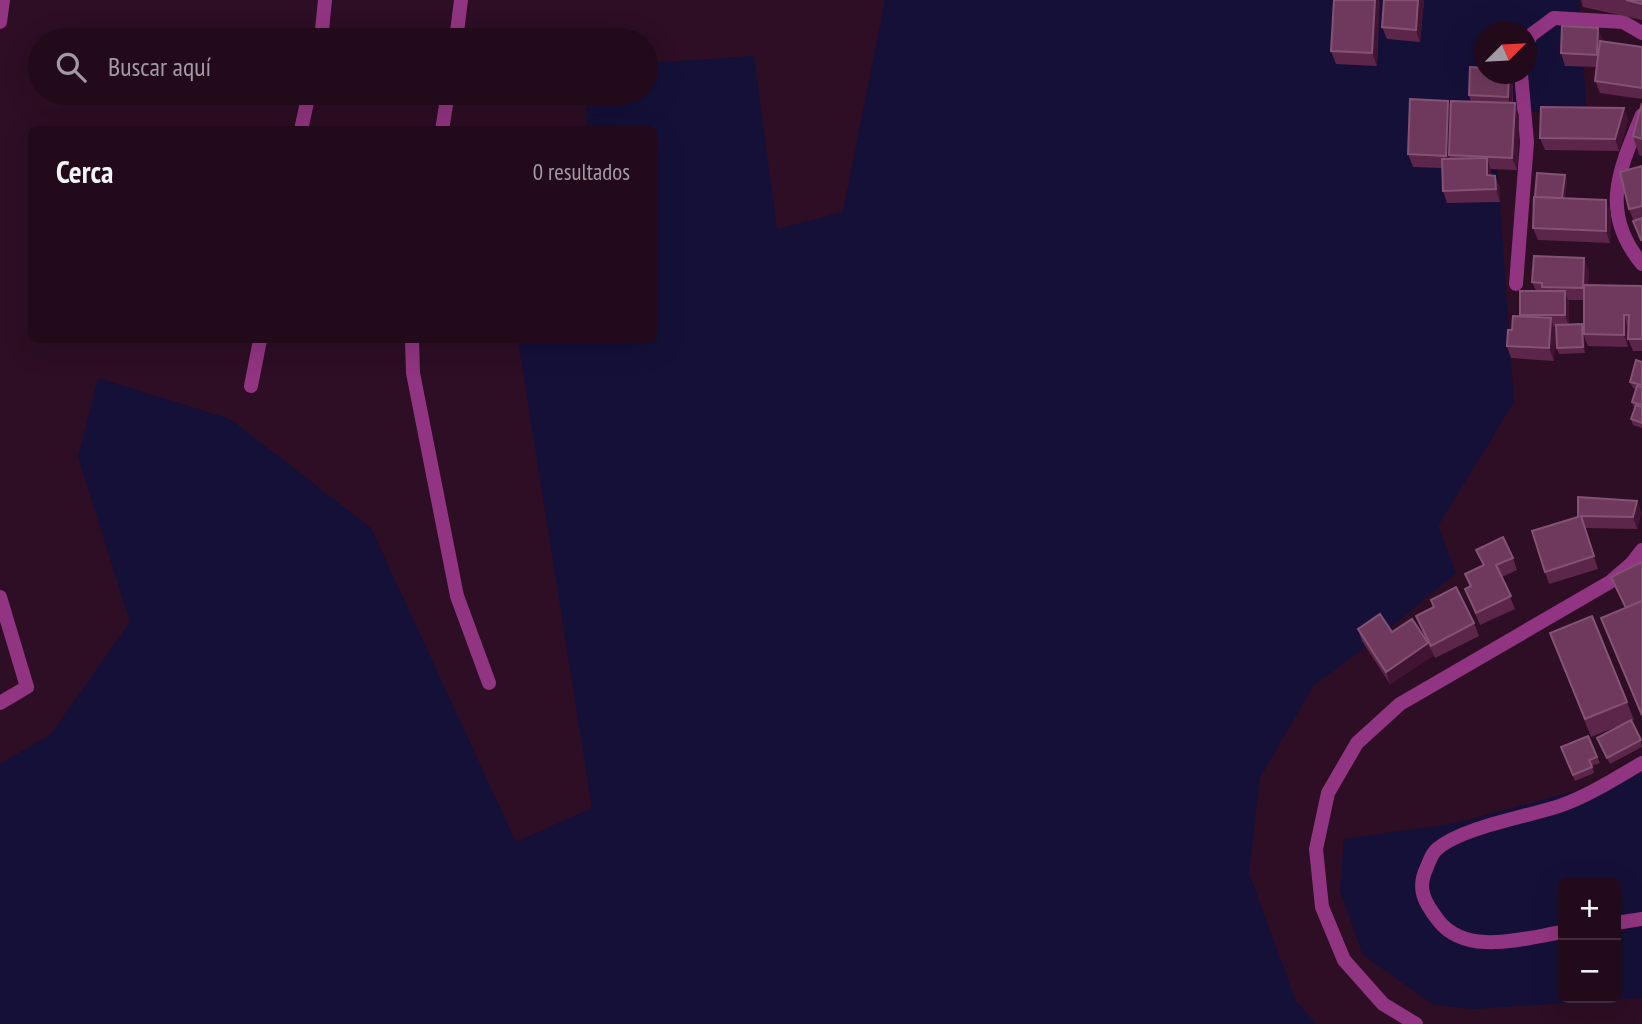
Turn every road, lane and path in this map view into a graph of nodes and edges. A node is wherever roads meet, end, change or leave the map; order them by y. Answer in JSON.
{"nodes":[{"id":1,"x":3,"y":0,"type":"edge"},
{"id":2,"x":325,"y":0,"type":"edge"},
{"id":3,"x":461,"y":0,"type":"edge"},
{"id":4,"x":0,"y":22,"type":"edge"},
{"id":5,"x":322,"y":28,"type":"edge"},
{"id":6,"x":458,"y":28,"type":"edge"},
{"id":7,"x":1537,"y":31,"type":"edge"},
{"id":8,"x":1642,"y":33,"type":"edge"},
{"id":9,"x":1522,"y":84,"type":"edge"},
{"id":10,"x":306,"y":105,"type":"edge"},
{"id":11,"x":446,"y":105,"type":"edge"},
{"id":12,"x":1642,"y":115,"type":"edge"},
{"id":13,"x":302,"y":126,"type":"edge"},
{"id":14,"x":443,"y":126,"type":"edge"},
{"id":15,"x":1642,"y":264,"type":"edge"},
{"id":16,"x":1516,"y":284,"type":"dead end"},
{"id":17,"x":259,"y":343,"type":"edge"},
{"id":18,"x":412,"y":343,"type":"edge"},
{"id":19,"x":251,"y":386,"type":"dead end"},
{"id":20,"x":1642,"y":550,"type":"edge"},
{"id":21,"x":0,"y":597,"type":"edge"},
{"id":22,"x":489,"y":684,"type":"dead end"},
{"id":23,"x":0,"y":703,"type":"edge"},
{"id":24,"x":1642,"y":763,"type":"edge"},
{"id":25,"x":1642,"y":919,"type":"edge"},
{"id":26,"x":1621,"y":922,"type":"edge"},
{"id":27,"x":1558,"y":933,"type":"edge"},
{"id":28,"x":1416,"y":1024,"type":"edge"}],
"edges":[{"from":1,"to":4,"type":"street"},
{"from":2,"to":5,"type":"street"},
{"from":3,"to":6,"type":"street"},
{"from":7,"to":8,"type":"street"},
{"from":9,"to":16,"type":"street"},
{"from":10,"to":13,"type":"street"},
{"from":11,"to":14,"type":"street"},
{"from":12,"to":15,"type":"street"},
{"from":17,"to":19,"type":"street"},
{"from":18,"to":22,"type":"street"},
{"from":20,"to":28,"type":"street"},
{"from":21,"to":23,"type":"street"},
{"from":24,"to":27,"type":"street"},
{"from":25,"to":26,"type":"street"}]}
